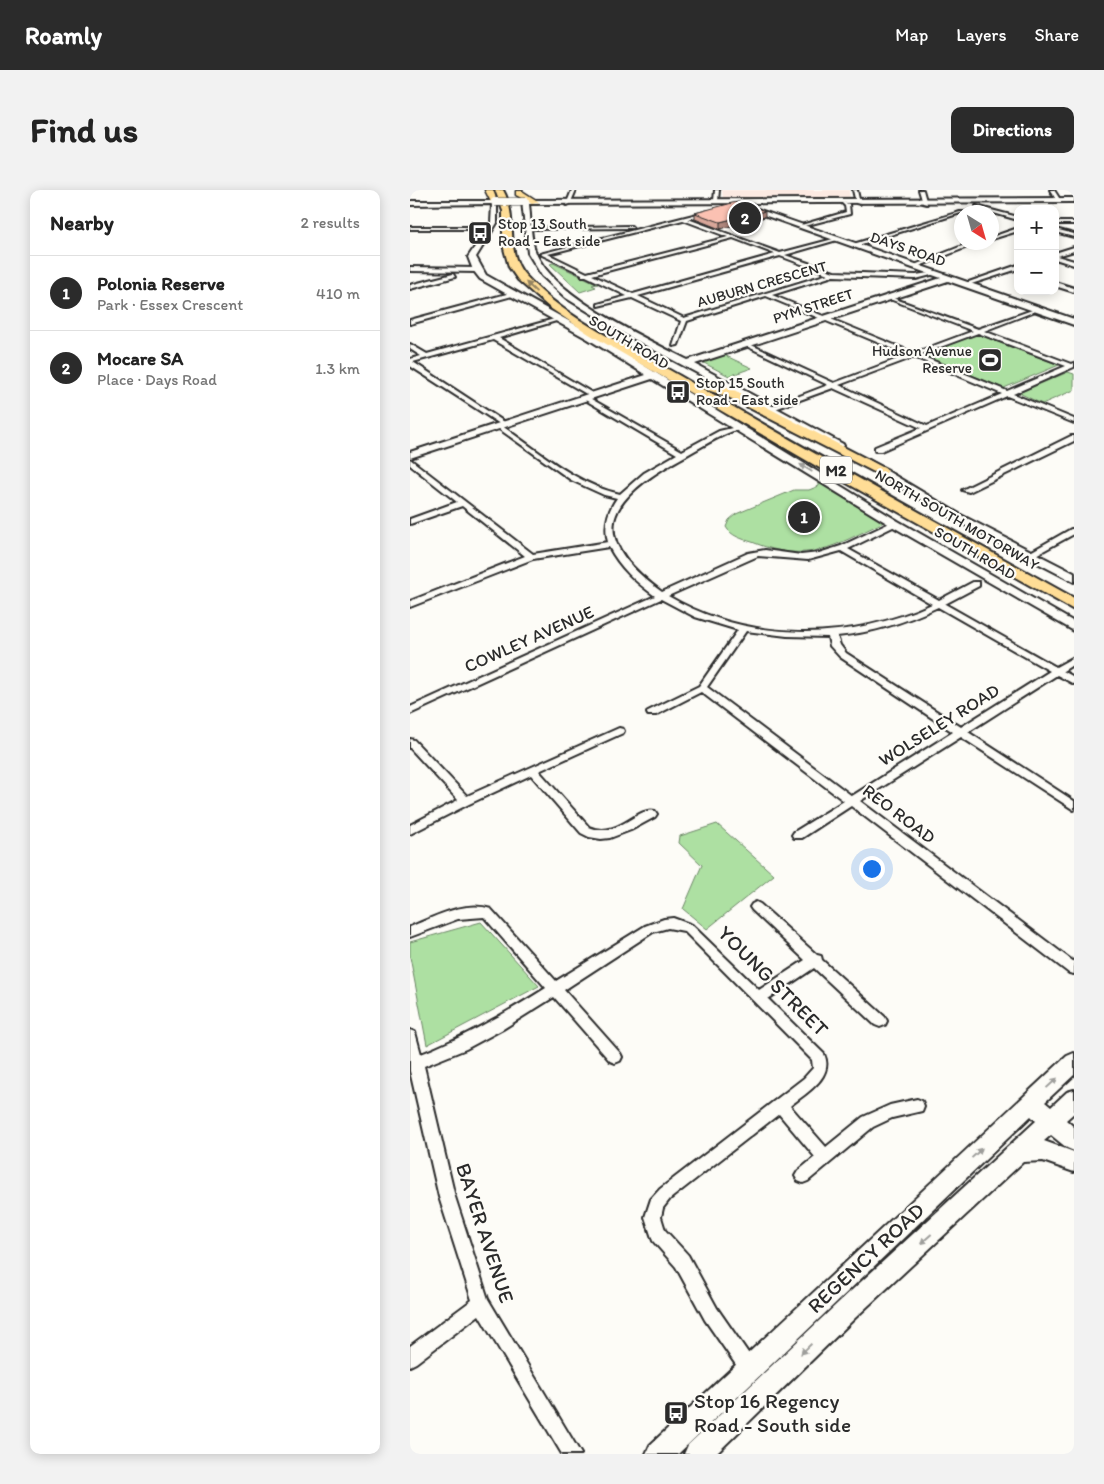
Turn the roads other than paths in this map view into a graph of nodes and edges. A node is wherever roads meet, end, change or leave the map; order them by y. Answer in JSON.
{"nodes":[{"id":1,"x":489,"y":190,"type":"edge"},
{"id":2,"x":574,"y":190,"type":"edge"},
{"id":3,"x":717,"y":190,"type":"edge"},
{"id":4,"x":855,"y":190,"type":"edge"},
{"id":5,"x":921,"y":190,"type":"edge"},
{"id":6,"x":1052,"y":190,"type":"edge"},
{"id":7,"x":514,"y":191,"type":"edge"},
{"id":8,"x":1059,"y":200,"type":"junction"},
{"id":9,"x":495,"y":201,"type":"edge"},
{"id":10,"x":1074,"y":201,"type":"edge"},
{"id":11,"x":534,"y":202,"type":"junction"},
{"id":12,"x":716,"y":202,"type":"junction"},
{"id":13,"x":735,"y":202,"type":"junction"},
{"id":14,"x":857,"y":202,"type":"junction"},
{"id":15,"x":924,"y":202,"type":"junction"},
{"id":16,"x":969,"y":202,"type":"junction"},
{"id":17,"x":985,"y":202,"type":"junction"},
{"id":18,"x":410,"y":203,"type":"edge"},
{"id":19,"x":476,"y":203,"type":"junction"},
{"id":20,"x":568,"y":203,"type":"junction"},
{"id":21,"x":845,"y":204,"type":"junction"},
{"id":22,"x":525,"y":205,"type":"junction"},
{"id":23,"x":727,"y":208,"type":"edge"},
{"id":24,"x":719,"y":210,"type":"edge"},
{"id":25,"x":954,"y":215,"type":"edge"},
{"id":26,"x":1014,"y":217,"type":"edge"},
{"id":27,"x":685,"y":218,"type":"junction"},
{"id":28,"x":1059,"y":223,"type":"edge"},
{"id":29,"x":1074,"y":223,"type":"edge"},
{"id":30,"x":800,"y":226,"type":"junction"},
{"id":31,"x":410,"y":228,"type":"edge"},
{"id":32,"x":491,"y":228,"type":"junction"},
{"id":33,"x":529,"y":228,"type":"junction"},
{"id":34,"x":640,"y":229,"type":"junction"},
{"id":35,"x":1014,"y":231,"type":"edge"},
{"id":36,"x":1059,"y":231,"type":"edge"},
{"id":37,"x":732,"y":236,"type":"junction"},
{"id":38,"x":999,"y":236,"type":"edge"},
{"id":39,"x":1074,"y":236,"type":"edge"},
{"id":40,"x":835,"y":239,"type":"junction"},
{"id":41,"x":853,"y":245,"type":"junction"},
{"id":42,"x":1074,"y":249,"type":"edge"},
{"id":43,"x":957,"y":250,"type":"edge"},
{"id":44,"x":780,"y":254,"type":"junction"},
{"id":45,"x":1059,"y":255,"type":"edge"},
{"id":46,"x":1059,"y":257,"type":"edge"},
{"id":47,"x":1074,"y":263,"type":"edge"},
{"id":48,"x":914,"y":266,"type":"junction"},
{"id":49,"x":475,"y":268,"type":"junction"},
{"id":50,"x":1014,"y":268,"type":"edge"},
{"id":51,"x":410,"y":269,"type":"edge"},
{"id":52,"x":1010,"y":270,"type":"junction"},
{"id":53,"x":1014,"y":271,"type":"edge"},
{"id":54,"x":933,"y":273,"type":"junction"},
{"id":55,"x":833,"y":274,"type":"junction"},
{"id":56,"x":584,"y":275,"type":"junction"},
{"id":57,"x":453,"y":276,"type":"dead end"},
{"id":58,"x":948,"y":278,"type":"junction"},
{"id":59,"x":966,"y":284,"type":"junction"},
{"id":60,"x":1059,"y":285,"type":"edge"},
{"id":61,"x":410,"y":286,"type":"edge"},
{"id":62,"x":1074,"y":290,"type":"edge"},
{"id":63,"x":514,"y":294,"type":"junction"},
{"id":64,"x":768,"y":295,"type":"junction"},
{"id":65,"x":631,"y":296,"type":"junction"},
{"id":66,"x":889,"y":297,"type":"junction"},
{"id":67,"x":600,"y":305,"type":"dead end"},
{"id":68,"x":1036,"y":309,"type":"junction"},
{"id":69,"x":826,"y":318,"type":"junction"},
{"id":70,"x":560,"y":319,"type":"junction"},
{"id":71,"x":684,"y":320,"type":"junction"},
{"id":72,"x":410,"y":322,"type":"edge"},
{"id":73,"x":1074,"y":322,"type":"edge"},
{"id":74,"x":978,"y":331,"type":"junction"},
{"id":75,"x":494,"y":338,"type":"junction"},
{"id":76,"x":746,"y":344,"type":"junction"},
{"id":77,"x":675,"y":345,"type":"dead end"},
{"id":78,"x":410,"y":346,"type":"edge"},
{"id":79,"x":914,"y":355,"type":"junction"},
{"id":80,"x":426,"y":357,"type":"junction"},
{"id":81,"x":410,"y":362,"type":"edge"},
{"id":82,"x":687,"y":363,"type":"junction"},
{"id":83,"x":1072,"y":365,"type":"edge"},
{"id":84,"x":654,"y":374,"type":"junction"},
{"id":85,"x":834,"y":385,"type":"junction"},
{"id":86,"x":708,"y":386,"type":"junction"},
{"id":87,"x":1008,"y":394,"type":"junction"},
{"id":88,"x":588,"y":396,"type":"junction"},
{"id":89,"x":773,"y":408,"type":"junction"},
{"id":90,"x":1074,"y":414,"type":"edge"},
{"id":91,"x":1066,"y":418,"type":"junction"},
{"id":92,"x":1074,"y":421,"type":"edge"},
{"id":93,"x":501,"y":425,"type":"junction"},
{"id":94,"x":739,"y":426,"type":"junction"},
{"id":95,"x":926,"y":428,"type":"junction"},
{"id":96,"x":1074,"y":438,"type":"edge"},
{"id":97,"x":878,"y":449,"type":"dead end"},
{"id":98,"x":682,"y":454,"type":"junction"},
{"id":99,"x":410,"y":455,"type":"edge"},
{"id":100,"x":410,"y":462,"type":"edge"},
{"id":101,"x":881,"y":470,"type":"junction"},
{"id":102,"x":849,"y":477,"type":"junction"},
{"id":103,"x":966,"y":490,"type":"dead end"},
{"id":104,"x":622,"y":497,"type":"junction"},
{"id":105,"x":463,"y":503,"type":"junction"},
{"id":106,"x":410,"y":522,"type":"edge"},
{"id":107,"x":894,"y":523,"type":"junction"},
{"id":108,"x":1074,"y":531,"type":"edge"},
{"id":109,"x":612,"y":544,"type":"junction"},
{"id":110,"x":841,"y":548,"type":"junction"},
{"id":111,"x":1029,"y":555,"type":"junction"},
{"id":112,"x":531,"y":557,"type":"junction"},
{"id":113,"x":1074,"y":578,"type":"edge"},
{"id":114,"x":976,"y":584,"type":"dead end"},
{"id":115,"x":1074,"y":594,"type":"edge"},
{"id":116,"x":662,"y":596,"type":"junction"},
{"id":117,"x":410,"y":604,"type":"edge"},
{"id":118,"x":940,"y":604,"type":"junction"},
{"id":119,"x":1074,"y":605,"type":"edge"},
{"id":120,"x":1074,"y":617,"type":"edge"},
{"id":121,"x":1074,"y":626,"type":"edge"},
{"id":122,"x":744,"y":628,"type":"junction"},
{"id":123,"x":832,"y":634,"type":"junction"},
{"id":124,"x":1074,"y":660,"type":"edge"},
{"id":125,"x":1056,"y":671,"type":"junction"},
{"id":126,"x":1074,"y":682,"type":"edge"},
{"id":127,"x":702,"y":688,"type":"junction"},
{"id":128,"x":410,"y":711,"type":"edge"},
{"id":129,"x":652,"y":713,"type":"dead end"},
{"id":130,"x":619,"y":731,"type":"dead end"},
{"id":131,"x":960,"y":732,"type":"junction"},
{"id":132,"x":410,"y":742,"type":"edge"},
{"id":133,"x":532,"y":770,"type":"junction"},
{"id":134,"x":852,"y":800,"type":"junction"},
{"id":135,"x":465,"y":801,"type":"junction"},
{"id":136,"x":1074,"y":806,"type":"edge"},
{"id":137,"x":651,"y":814,"type":"dead end"},
{"id":138,"x":410,"y":830,"type":"edge"},
{"id":139,"x":798,"y":835,"type":"dead end"},
{"id":140,"x":756,"y":907,"type":"dead end"},
{"id":141,"x":410,"y":932,"type":"edge"},
{"id":142,"x":816,"y":960,"type":"junction"},
{"id":143,"x":1074,"y":969,"type":"edge"},
{"id":144,"x":555,"y":989,"type":"junction"},
{"id":145,"x":760,"y":998,"type":"junction"},
{"id":146,"x":880,"y":1022,"type":"dead end"},
{"id":147,"x":410,"y":1036,"type":"edge"},
{"id":148,"x":615,"y":1057,"type":"dead end"},
{"id":149,"x":1074,"y":1062,"type":"edge"},
{"id":150,"x":413,"y":1064,"type":"edge"},
{"id":151,"x":1074,"y":1100,"type":"edge"},
{"id":152,"x":1030,"y":1103,"type":"junction"},
{"id":153,"x":780,"y":1105,"type":"junction"},
{"id":154,"x":917,"y":1106,"type":"dead end"},
{"id":155,"x":1051,"y":1121,"type":"junction"},
{"id":156,"x":1074,"y":1141,"type":"edge"},
{"id":157,"x":1018,"y":1152,"type":"junction"},
{"id":158,"x":825,"y":1157,"type":"junction"},
{"id":159,"x":1074,"y":1162,"type":"edge"},
{"id":160,"x":803,"y":1176,"type":"dead end"},
{"id":161,"x":942,"y":1187,"type":"junction"},
{"id":162,"x":962,"y":1206,"type":"junction"},
{"id":163,"x":481,"y":1303,"type":"junction"},
{"id":164,"x":410,"y":1357,"type":"edge"},
{"id":165,"x":749,"y":1368,"type":"junction"},
{"id":166,"x":765,"y":1388,"type":"junction"},
{"id":167,"x":572,"y":1454,"type":"edge"},
{"id":168,"x":659,"y":1454,"type":"edge"},
{"id":169,"x":697,"y":1454,"type":"edge"}],
"edges":[{"from":1,"to":9,"type":"main road"},
{"from":2,"to":20,"type":"street"},
{"from":3,"to":12,"type":"street"},
{"from":4,"to":14,"type":"street"},
{"from":5,"to":15,"type":"street"},
{"from":6,"to":8,"type":"street"},
{"from":7,"to":11,"type":"main road"},
{"from":7,"to":22,"type":"main road","name":"SOUTH ROAD"},
{"from":7,"to":86,"type":"highway","name":"NORTH SOUTH MOTORWAY","number":"M2"},
{"from":8,"to":10,"type":"main road"},
{"from":8,"to":17,"type":"main road"},
{"from":9,"to":19,"type":"main road"},
{"from":9,"to":19,"type":"main road"},
{"from":9,"to":22,"type":"main road","bridge":true},
{"from":9,"to":32,"type":"main road"},
{"from":102,"to":9,"type":"highway","name":"NORTH SOUTH MOTORWAY","number":"M2","one_way":true},
{"from":10,"to":17,"type":"main road"},
{"from":11,"to":20,"type":"main road"},
{"from":11,"to":22,"type":"main road"},
{"from":12,"to":13,"type":"main road"},
{"from":12,"to":20,"type":"main road"},
{"from":13,"to":14,"type":"main road"},
{"from":13,"to":20,"type":"main road"},
{"from":13,"to":21,"type":"main road"},
{"from":13,"to":23,"type":"street"},
{"from":13,"to":30,"type":"main road","name":"DAYS ROAD"},
{"from":14,"to":15,"type":"main road"},
{"from":14,"to":21,"type":"main road"},
{"from":15,"to":16,"type":"main road"},
{"from":16,"to":17,"type":"main road"},
{"from":16,"to":17,"type":"main road"},
{"from":17,"to":26,"type":"street"},
{"from":18,"to":19,"type":"main road"},
{"from":20,"to":22,"type":"main road"},
{"from":21,"to":30,"type":"street"},
{"from":22,"to":33,"type":"main road","name":"SOUTH ROAD"},
{"from":24,"to":27,"type":"street"},
{"from":25,"to":41,"type":"street"},
{"from":27,"to":34,"type":"street"},
{"from":27,"to":37,"type":"street"},
{"from":28,"to":29,"type":"street"},
{"from":30,"to":40,"type":"main road","name":"DAYS ROAD"},
{"from":31,"to":32,"type":"street"},
{"from":32,"to":49,"type":"main road"},
{"from":33,"to":34,"type":"street"},
{"from":33,"to":82,"type":"main road","name":"SOUTH ROAD"},
{"from":34,"to":56,"type":"street"},
{"from":35,"to":38,"type":"street"},
{"from":36,"to":39,"type":"street"},
{"from":37,"to":44,"type":"street"},
{"from":37,"to":56,"type":"street"},
{"from":40,"to":41,"type":"main road","name":"DAYS ROAD"},
{"from":40,"to":44,"type":"street"},
{"from":41,"to":48,"type":"main road","name":"DAYS ROAD"},
{"from":42,"to":45,"type":"street"},
{"from":43,"to":48,"type":"street"},
{"from":44,"to":55,"type":"street"},
{"from":44,"to":65,"type":"street"},
{"from":46,"to":47,"type":"street"},
{"from":48,"to":54,"type":"main road","name":"DAYS ROAD"},
{"from":49,"to":51,"type":"street"},
{"from":49,"to":63,"type":"main road","name":"SOUTH ROAD"},
{"from":50,"to":52,"type":"street"},
{"from":52,"to":53,"type":"street"},
{"from":52,"to":59,"type":"street"},
{"from":54,"to":55,"type":"street","name":"AUBURN CRESCENT"},
{"from":54,"to":58,"type":"main road","name":"DAYS ROAD"},
{"from":55,"to":64,"type":"street","name":"AUBURN CRESCENT"},
{"from":56,"to":65,"type":"street"},
{"from":57,"to":61,"type":"street"},
{"from":58,"to":59,"type":"main road","name":"DAYS ROAD"},
{"from":58,"to":66,"type":"main road","name":"PYM STREET"},
{"from":59,"to":68,"type":"main road","name":"DAYS ROAD"},
{"from":60,"to":62,"type":"street"},
{"from":63,"to":70,"type":"main road","name":"SOUTH ROAD"},
{"from":63,"to":72,"type":"street"},
{"from":64,"to":69,"type":"street"},
{"from":64,"to":71,"type":"street","name":"AUBURN CRESCENT"},
{"from":65,"to":67,"type":"street"},
{"from":65,"to":71,"type":"street"},
{"from":66,"to":69,"type":"main road","name":"PYM STREET"},
{"from":66,"to":74,"type":"street"},
{"from":68,"to":73,"type":"main road","name":"DAYS ROAD"},
{"from":68,"to":74,"type":"street"},
{"from":69,"to":76,"type":"main road","name":"PYM STREET"},
{"from":69,"to":79,"type":"street"},
{"from":70,"to":75,"type":"street"},
{"from":70,"to":84,"type":"main road","name":"SOUTH ROAD"},
{"from":71,"to":77,"type":"street","name":"AUBURN CRESCENT"},
{"from":74,"to":79,"type":"street"},
{"from":74,"to":83,"type":"street"},
{"from":75,"to":80,"type":"street"},
{"from":75,"to":88,"type":"street"},
{"from":76,"to":82,"type":"main road","name":"PYM STREET"},
{"from":76,"to":85,"type":"street"},
{"from":78,"to":80,"type":"street"},
{"from":79,"to":85,"type":"street"},
{"from":79,"to":87,"type":"street"},
{"from":80,"to":81,"type":"street"},
{"from":81,"to":93,"type":"street"},
{"from":82,"to":89,"type":"main road","name":"SOUTH ROAD"},
{"from":83,"to":87,"type":"street"},
{"from":84,"to":88,"type":"main road"},
{"from":84,"to":94,"type":"main road","name":"SOUTH ROAD"},
{"from":85,"to":89,"type":"street"},
{"from":85,"to":95,"type":"street"},
{"from":86,"to":101,"type":"highway"},
{"from":86,"to":115,"type":"highway","name":"NORTH SOUTH MOTORWAY","number":"M2"},
{"from":87,"to":91,"type":"street"},
{"from":87,"to":95,"type":"street"},
{"from":88,"to":93,"type":"main road"},
{"from":88,"to":98,"type":"street"},
{"from":89,"to":101,"type":"main road","name":"SOUTH ROAD"},
{"from":90,"to":91,"type":"street"},
{"from":91,"to":92,"type":"street"},
{"from":93,"to":99,"type":"main road"},
{"from":93,"to":104,"type":"street"},
{"from":94,"to":98,"type":"street"},
{"from":107,"to":94,"type":"main road","name":"SOUTH ROAD","one_way":true},
{"from":95,"to":97,"type":"street"},
{"from":96,"to":103,"type":"street"},
{"from":98,"to":104,"type":"street"},
{"from":100,"to":105,"type":"street"},
{"from":101,"to":111,"type":"main road","name":"SOUTH ROAD"},
{"from":102,"to":119,"type":"highway","name":"NORTH SOUTH MOTORWAY","number":"M2"},
{"from":102,"to":120,"type":"highway"},
{"from":104,"to":109,"type":"street"},
{"from":105,"to":106,"type":"street"},
{"from":105,"to":112,"type":"street"},
{"from":107,"to":110,"type":"street","name":"COWLEY AVENUE"},
{"from":107,"to":121,"type":"main road","name":"SOUTH ROAD"},
{"from":108,"to":111,"type":"street"},
{"from":109,"to":112,"type":"street"},
{"from":109,"to":116,"type":"street"},
{"from":110,"to":116,"type":"street","name":"COWLEY AVENUE"},
{"from":110,"to":118,"type":"street"},
{"from":111,"to":113,"type":"main road","name":"SOUTH ROAD"},
{"from":112,"to":117,"type":"street"},
{"from":114,"to":118,"type":"street"},
{"from":116,"to":122,"type":"street"},
{"from":116,"to":128,"type":"street","name":"COWLEY AVENUE"},
{"from":118,"to":123,"type":"street"},
{"from":118,"to":125,"type":"street"},
{"from":122,"to":123,"type":"street"},
{"from":122,"to":127,"type":"street"},
{"from":123,"to":131,"type":"street"},
{"from":124,"to":125,"type":"street","name":"WOLSELEY ROAD"},
{"from":125,"to":126,"type":"street"},
{"from":125,"to":131,"type":"street","name":"WOLSELEY ROAD"},
{"from":127,"to":129,"type":"street"},
{"from":127,"to":134,"type":"street","name":"REO ROAD"},
{"from":130,"to":133,"type":"street"},
{"from":131,"to":134,"type":"street","name":"WOLSELEY ROAD"},
{"from":131,"to":136,"type":"street"},
{"from":132,"to":135,"type":"street"},
{"from":133,"to":135,"type":"street"},
{"from":133,"to":137,"type":"street"},
{"from":134,"to":139,"type":"street","name":"WOLSELEY ROAD"},
{"from":134,"to":143,"type":"street","name":"REO ROAD"},
{"from":135,"to":138,"type":"street"},
{"from":140,"to":142,"type":"street"},
{"from":141,"to":144,"type":"street"},
{"from":142,"to":145,"type":"street"},
{"from":142,"to":146,"type":"street"},
{"from":144,"to":145,"type":"street","name":"YOUNG STREET"},
{"from":144,"to":148,"type":"street"},
{"from":144,"to":150,"type":"street","name":"YOUNG STREET"},
{"from":145,"to":153,"type":"street","name":"YOUNG STREET"},
{"from":147,"to":150,"type":"street","name":"BAYER AVENUE"},
{"from":152,"to":149,"type":"main road","name":"REGENCY ROAD","one_way":true},
{"from":150,"to":163,"type":"street","name":"BAYER AVENUE"},
{"from":151,"to":155,"type":"main road","name":"REGENCY ROAD"},
{"from":152,"to":155,"type":"main road"},
{"from":161,"to":152,"type":"main road","name":"REGENCY ROAD","one_way":true},
{"from":153,"to":158,"type":"street"},
{"from":153,"to":165,"type":"street","name":"YOUNG STREET"},
{"from":154,"to":158,"type":"street"},
{"from":155,"to":156,"type":"main road"},
{"from":155,"to":157,"type":"main road","name":"REGENCY ROAD"},
{"from":157,"to":159,"type":"main road"},
{"from":157,"to":162,"type":"main road","name":"REGENCY ROAD"},
{"from":158,"to":160,"type":"street"},
{"from":161,"to":162,"type":"main road"},
{"from":161,"to":165,"type":"main road","name":"REGENCY ROAD"},
{"from":162,"to":166,"type":"main road","name":"REGENCY ROAD","one_way":true},
{"from":163,"to":164,"type":"street"},
{"from":163,"to":167,"type":"street","name":"BAYER AVENUE"},
{"from":165,"to":166,"type":"main road"},
{"from":165,"to":168,"type":"main road","name":"REGENCY ROAD"},
{"from":166,"to":169,"type":"main road","name":"REGENCY ROAD"}]}
